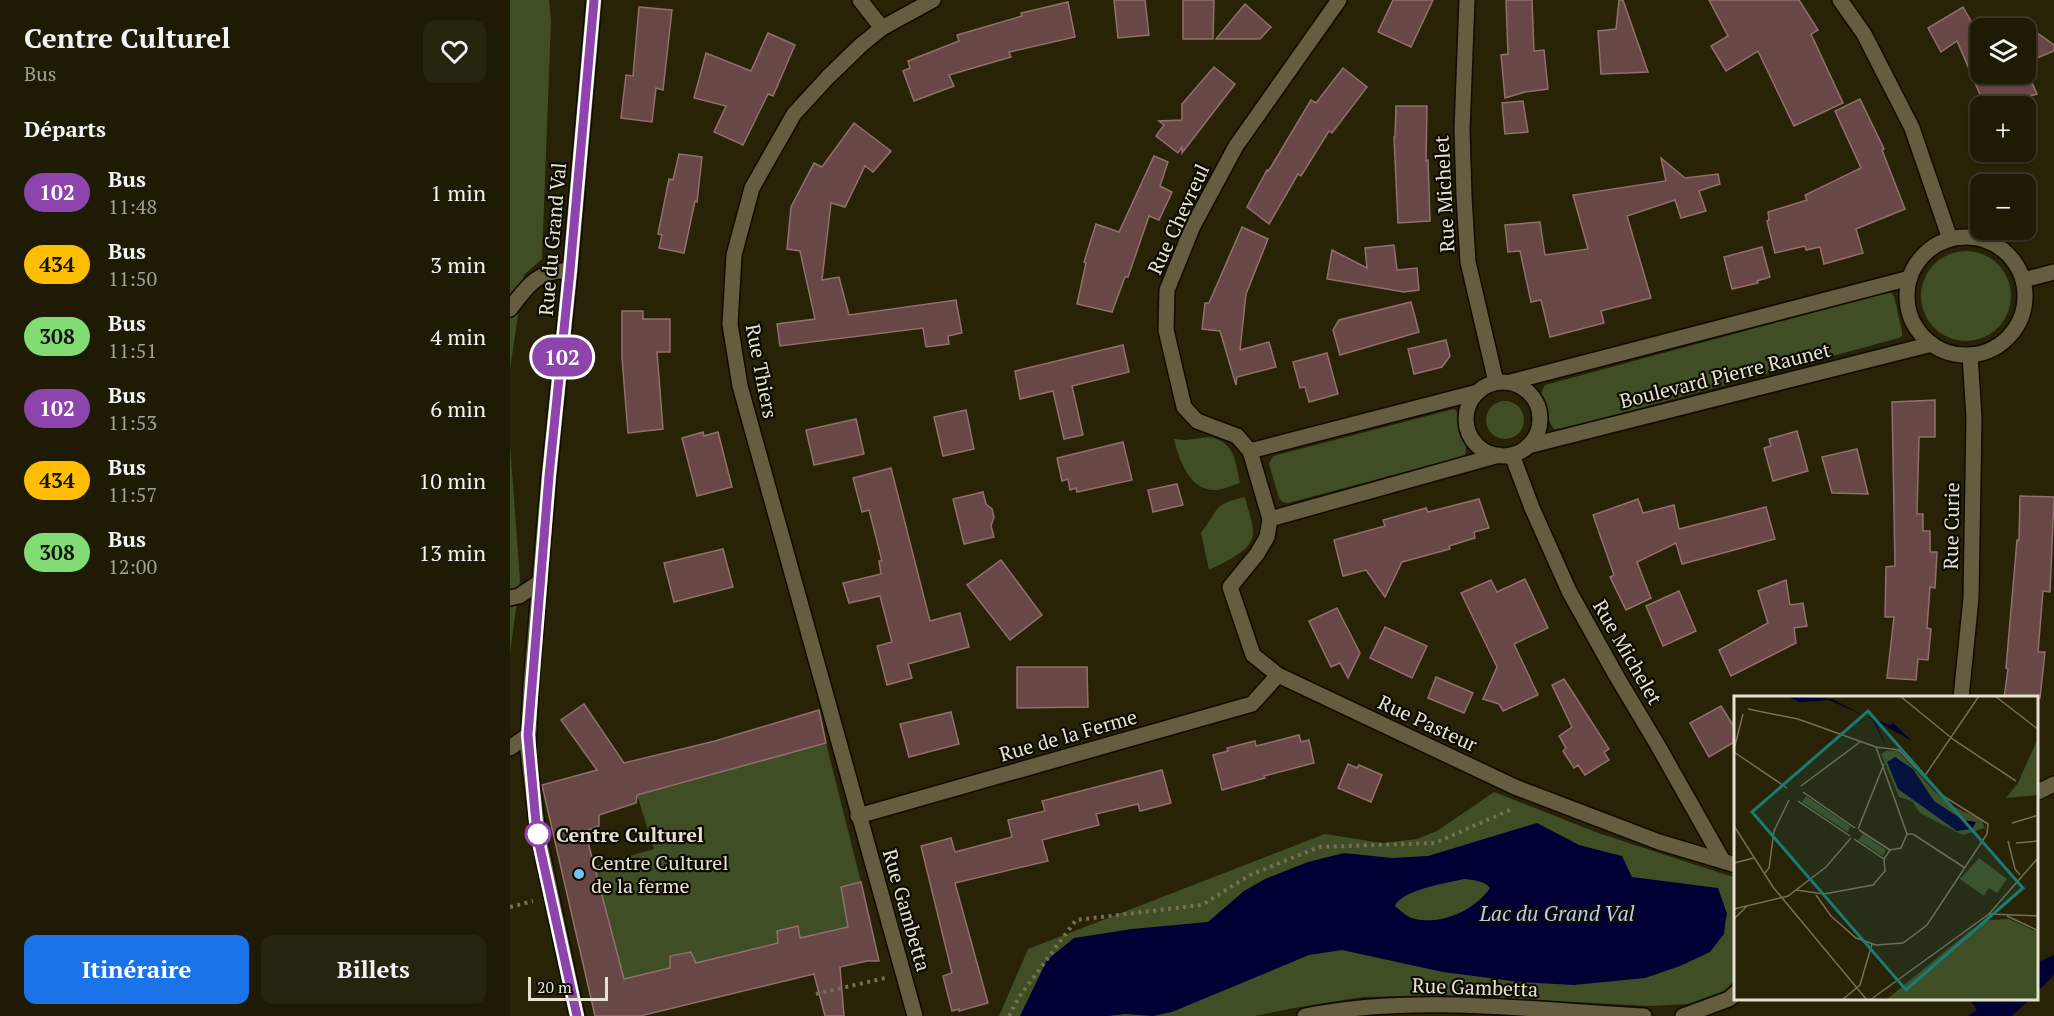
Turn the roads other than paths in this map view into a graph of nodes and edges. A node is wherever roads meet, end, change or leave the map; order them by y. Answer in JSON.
{"nodes":[{"id":1,"x":594,"y":0,"type":"edge"},
{"id":2,"x":860,"y":0,"type":"edge"},
{"id":3,"x":933,"y":0,"type":"edge"},
{"id":4,"x":1339,"y":0,"type":"edge"},
{"id":5,"x":1467,"y":0,"type":"edge"},
{"id":6,"x":1840,"y":0,"type":"edge"},
{"id":7,"x":882,"y":28,"type":"junction"},
{"id":8,"x":1950,"y":239,"type":"junction"},
{"id":9,"x":570,"y":271,"type":"junction"},
{"id":10,"x":2054,"y":272,"type":"edge"},
{"id":11,"x":1910,"y":278,"type":"junction"},
{"id":12,"x":2023,"y":280,"type":"junction"},
{"id":13,"x":513,"y":298,"type":"edge"},
{"id":14,"x":1932,"y":344,"type":"junction"},
{"id":15,"x":1970,"y":355,"type":"junction"},
{"id":16,"x":1496,"y":382,"type":"junction"},
{"id":17,"x":1512,"y":382,"type":"junction"},
{"id":18,"x":1478,"y":392,"type":"junction"},
{"id":19,"x":1528,"y":446,"type":"junction"},
{"id":20,"x":1250,"y":451,"type":"junction"},
{"id":21,"x":1506,"y":455,"type":"junction"},
{"id":22,"x":1270,"y":519,"type":"junction"},
{"id":23,"x":540,"y":582,"type":"junction"},
{"id":24,"x":510,"y":598,"type":"edge"},
{"id":25,"x":1278,"y":675,"type":"junction"},
{"id":26,"x":1961,"y":696,"type":"edge"},
{"id":27,"x":528,"y":735,"type":"junction"},
{"id":28,"x":510,"y":748,"type":"edge"},
{"id":29,"x":2054,"y":784,"type":"edge"},
{"id":30,"x":2039,"y":791,"type":"edge"},
{"id":31,"x":858,"y":816,"type":"junction"},
{"id":32,"x":1729,"y":863,"type":"edge"},
{"id":33,"x":1734,"y":995,"type":"edge"},
{"id":34,"x":1489,"y":1011,"type":"edge"},
{"id":35,"x":577,"y":1016,"type":"edge"},
{"id":36,"x":915,"y":1016,"type":"edge"},
{"id":37,"x":1305,"y":1016,"type":"edge"},
{"id":38,"x":1644,"y":1016,"type":"edge"},
{"id":39,"x":1683,"y":1016,"type":"edge"}],
"edges":[{"from":1,"to":9,"type":"street","name":"Rue du Grand Val"},
{"from":2,"to":7,"type":"street"},
{"from":3,"to":7,"type":"street","name":"Rue Thiers"},
{"from":4,"to":20,"type":"street","name":"Rue Chevreul"},
{"from":5,"to":16,"type":"street","name":"Rue Michelet"},
{"from":6,"to":8,"type":"street"},
{"from":7,"to":31,"type":"street","name":"Rue Thiers"},
{"from":8,"to":11,"type":"street"},
{"from":8,"to":12,"type":"street"},
{"from":9,"to":13,"type":"street"},
{"from":9,"to":23,"type":"street","name":"Rue du Grand Val"},
{"from":10,"to":12,"type":"street"},
{"from":11,"to":14,"type":"street"},
{"from":11,"to":17,"type":"street"},
{"from":12,"to":15,"type":"street"},
{"from":14,"to":15,"type":"street"},
{"from":14,"to":19,"type":"street","name":"Boulevard Pierre Raunet"},
{"from":15,"to":26,"type":"street","name":"Rue Curie"},
{"from":16,"to":17,"type":"street"},
{"from":16,"to":18,"type":"street"},
{"from":17,"to":19,"type":"street"},
{"from":18,"to":20,"type":"street"},
{"from":18,"to":21,"type":"street"},
{"from":19,"to":21,"type":"street","name":"Boulevard Pierre Raunet"},
{"from":20,"to":22,"type":"street"},
{"from":21,"to":22,"type":"street","name":"Boulevard Pierre Raunet"},
{"from":21,"to":32,"type":"street","name":"Rue Michelet"},
{"from":22,"to":25,"type":"street","name":"Rue Pasteur"},
{"from":23,"to":24,"type":"street"},
{"from":23,"to":27,"type":"street","name":"Rue du Grand Val"},
{"from":25,"to":31,"type":"street","name":"Rue de la Ferme"},
{"from":25,"to":32,"type":"street","name":"Rue Pasteur"},
{"from":27,"to":28,"type":"street"},
{"from":27,"to":35,"type":"street","name":"Rue du Grand Val"},
{"from":29,"to":30,"type":"street"},
{"from":31,"to":36,"type":"street","name":"Rue Gambetta"},
{"from":33,"to":39,"type":"street"},
{"from":34,"to":37,"type":"street","name":"Rue Gambetta"},
{"from":34,"to":38,"type":"street","name":"Rue Gambetta"}]}
